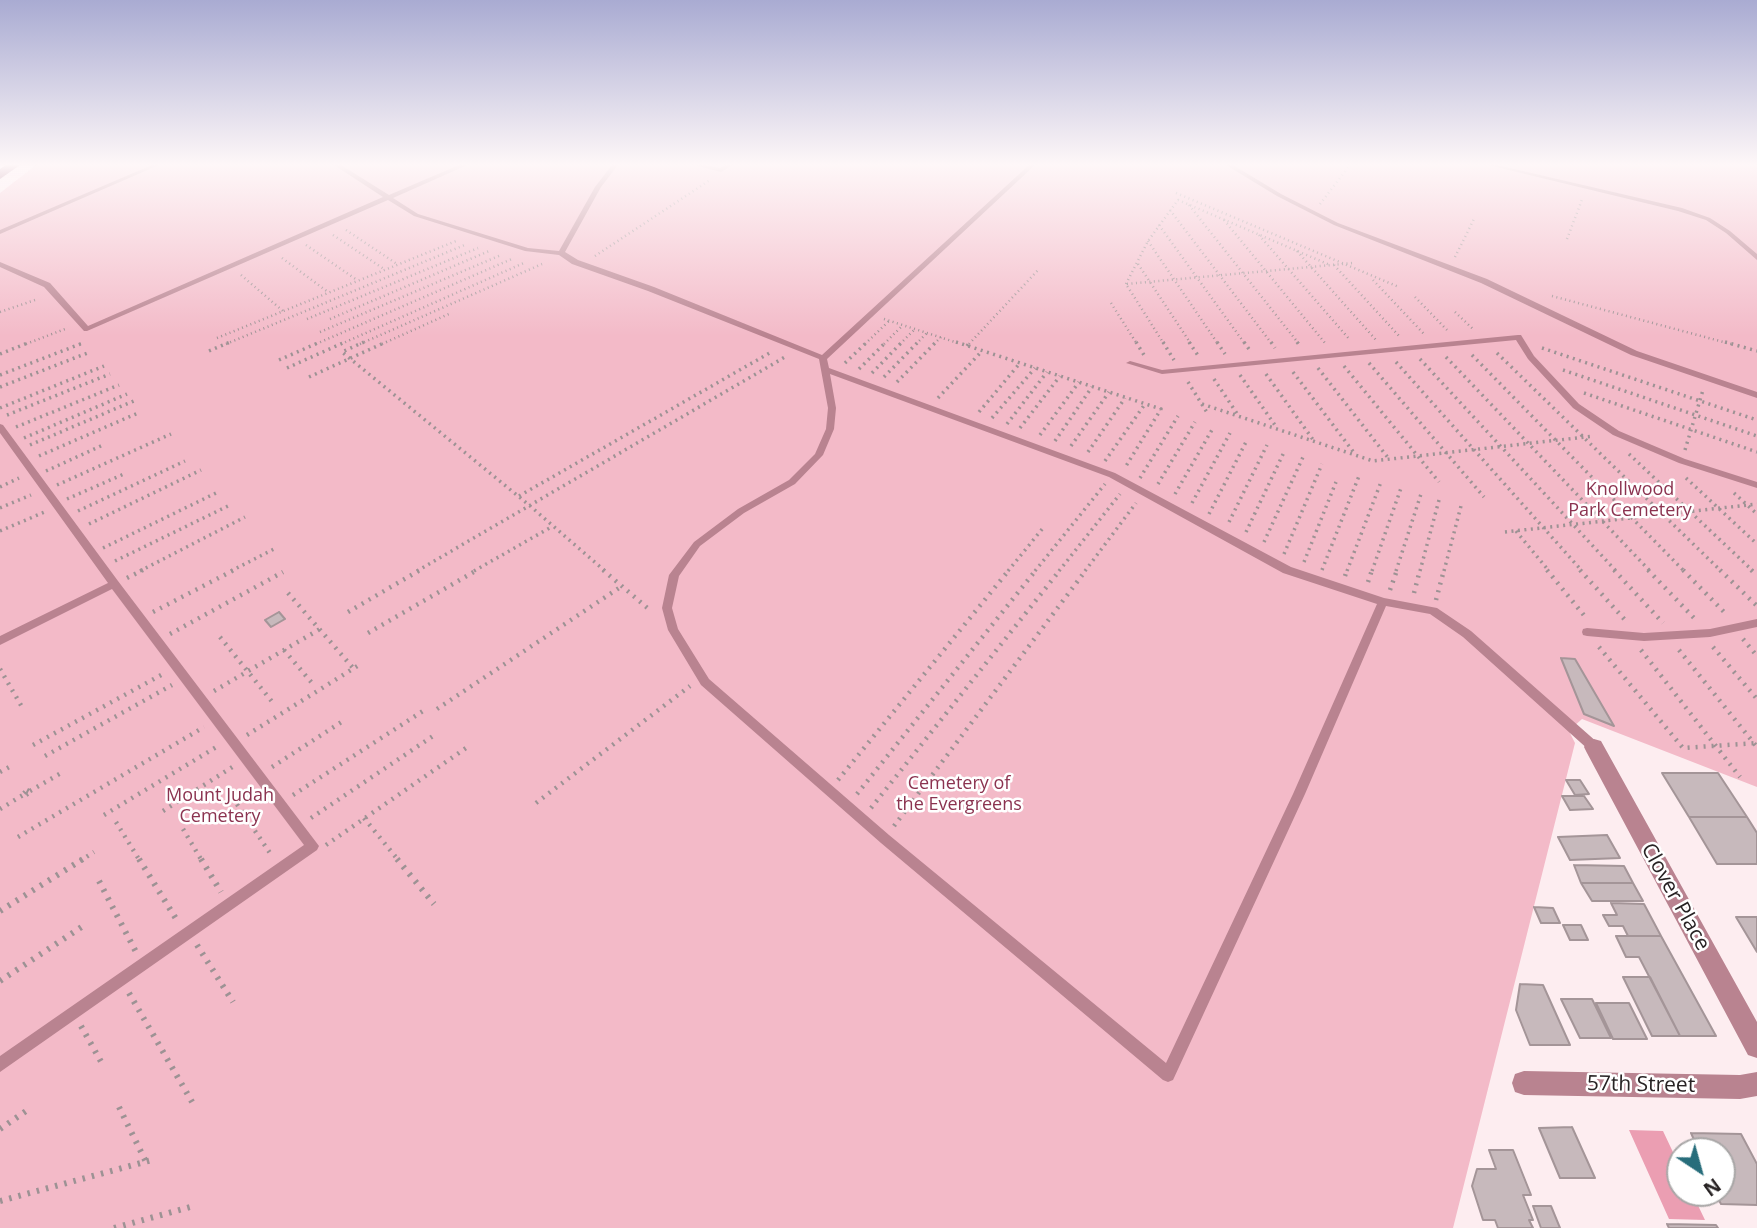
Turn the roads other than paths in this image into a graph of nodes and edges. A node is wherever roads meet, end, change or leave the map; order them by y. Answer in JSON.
{"nodes":[{"id":1,"x":22,"y":222,"type":"edge"},
{"id":2,"x":330,"y":222,"type":"edge"},
{"id":3,"x":438,"y":222,"type":"edge"},
{"id":4,"x":579,"y":222,"type":"edge"},
{"id":5,"x":972,"y":222,"type":"edge"},
{"id":6,"x":1333,"y":222,"type":"edge"},
{"id":7,"x":1713,"y":222,"type":"edge"},
{"id":8,"x":0,"y":232,"type":"edge"},
{"id":9,"x":562,"y":254,"type":"junction"},
{"id":10,"x":1757,"y":258,"type":"edge"},
{"id":11,"x":0,"y":264,"type":"edge"},
{"id":12,"x":1130,"y":363,"type":"dead end"},
{"id":13,"x":829,"y":366,"type":"junction"},
{"id":14,"x":1757,"y":395,"type":"edge"},
{"id":15,"x":12,"y":443,"type":"edge"},
{"id":16,"x":1757,"y":485,"type":"edge"},
{"id":17,"x":114,"y":584,"type":"junction"},
{"id":18,"x":1383,"y":601,"type":"junction"},
{"id":19,"x":1757,"y":623,"type":"edge"},
{"id":20,"x":1593,"y":633,"type":"road end"},
{"id":21,"x":0,"y":641,"type":"edge"},
{"id":22,"x":1594,"y":747,"type":"joint"},
{"id":23,"x":1757,"y":1045,"type":"edge"},
{"id":24,"x":0,"y":1065,"type":"edge"},
{"id":25,"x":1524,"y":1083,"type":"dead end"},
{"id":26,"x":1757,"y":1084,"type":"edge"}],
"edges":[{"from":1,"to":8,"type":"lane"},
{"from":2,"to":11,"type":"lane"},
{"from":3,"to":9,"type":"lane"},
{"from":4,"to":9,"type":"lane"},
{"from":5,"to":13,"type":"lane"},
{"from":6,"to":14,"type":"lane"},
{"from":7,"to":10,"type":"lane"},
{"from":9,"to":13,"type":"lane"},
{"from":12,"to":16,"type":"lane"},
{"from":13,"to":18,"type":"lane"},
{"from":13,"to":18,"type":"lane"},
{"from":15,"to":17,"type":"lane"},
{"from":17,"to":21,"type":"lane"},
{"from":17,"to":24,"type":"lane"},
{"from":18,"to":22,"type":"lane"},
{"from":19,"to":20,"type":"lane"},
{"from":22,"to":23,"type":"street","name":"Clover Place"},
{"from":25,"to":26,"type":"street","name":"57th Street"}]}
